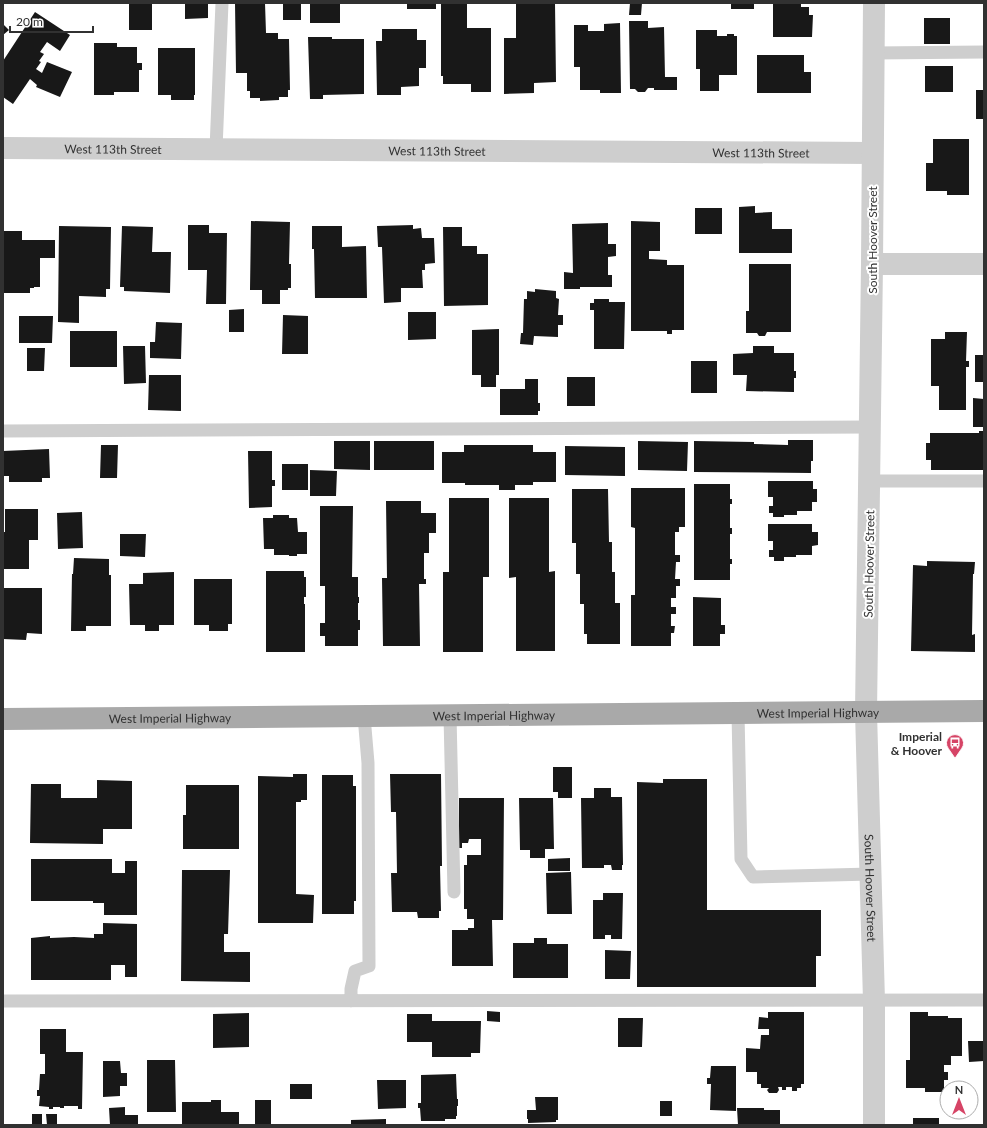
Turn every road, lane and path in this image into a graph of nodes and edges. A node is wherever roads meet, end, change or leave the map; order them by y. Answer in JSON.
{"nodes":[{"id":1,"x":222,"y":3,"type":"edge"},
{"id":2,"x":874,"y":3,"type":"edge"},
{"id":3,"x":984,"y":52,"type":"edge"},
{"id":4,"x":873,"y":53,"type":"junction"},
{"id":5,"x":3,"y":148,"type":"edge"},
{"id":6,"x":216,"y":149,"type":"junction"},
{"id":7,"x":872,"y":153,"type":"junction"},
{"id":8,"x":872,"y":264,"type":"junction"},
{"id":9,"x":984,"y":264,"type":"edge"},
{"id":10,"x":870,"y":427,"type":"junction"},
{"id":11,"x":3,"y":431,"type":"edge"},
{"id":12,"x":984,"y":480,"type":"edge"},
{"id":13,"x":870,"y":481,"type":"junction"},
{"id":14,"x":984,"y":711,"type":"edge"},
{"id":15,"x":866,"y":712,"type":"junction"},
{"id":16,"x":738,"y":713,"type":"junction"},
{"id":17,"x":450,"y":715,"type":"junction"},
{"id":18,"x":364,"y":716,"type":"junction"},
{"id":19,"x":3,"y":719,"type":"edge"},
{"id":20,"x":871,"y":874,"type":"junction"},
{"id":21,"x":454,"y":892,"type":"dead end"},
{"id":22,"x":984,"y":1000,"type":"edge"},
{"id":23,"x":3,"y":1001,"type":"edge"},
{"id":24,"x":351,"y":1001,"type":"junction"},
{"id":25,"x":874,"y":1001,"type":"junction"},
{"id":26,"x":874,"y":1125,"type":"edge"}],
"edges":[{"from":1,"to":6,"type":"lane"},
{"from":2,"to":4,"type":"street","name":"South Hoover Street"},
{"from":3,"to":4,"type":"lane"},
{"from":4,"to":7,"type":"street","name":"South Hoover Street"},
{"from":5,"to":6,"type":"street","name":"West 113th Street"},
{"from":6,"to":7,"type":"street","name":"West 113th Street"},
{"from":7,"to":8,"type":"street","name":"South Hoover Street"},
{"from":8,"to":9,"type":"street"},
{"from":8,"to":10,"type":"street","name":"South Hoover Street"},
{"from":10,"to":11,"type":"lane"},
{"from":10,"to":13,"type":"street","name":"South Hoover Street"},
{"from":12,"to":13,"type":"lane"},
{"from":13,"to":15,"type":"street","name":"South Hoover Street"},
{"from":14,"to":15,"type":"main road","name":"West Imperial Highway"},
{"from":15,"to":16,"type":"main road","name":"West Imperial Highway"},
{"from":15,"to":20,"type":"street","name":"South Hoover Street"},
{"from":16,"to":17,"type":"main road","name":"West Imperial Highway"},
{"from":16,"to":20,"type":"lane"},
{"from":17,"to":18,"type":"main road","name":"West Imperial Highway"},
{"from":17,"to":21,"type":"lane"},
{"from":18,"to":19,"type":"main road","name":"West Imperial Highway"},
{"from":18,"to":24,"type":"lane"},
{"from":20,"to":25,"type":"street","name":"South Hoover Street"},
{"from":22,"to":25,"type":"lane"},
{"from":23,"to":24,"type":"lane"},
{"from":24,"to":25,"type":"lane"},
{"from":25,"to":26,"type":"street","name":"South Hoover Street"}]}
